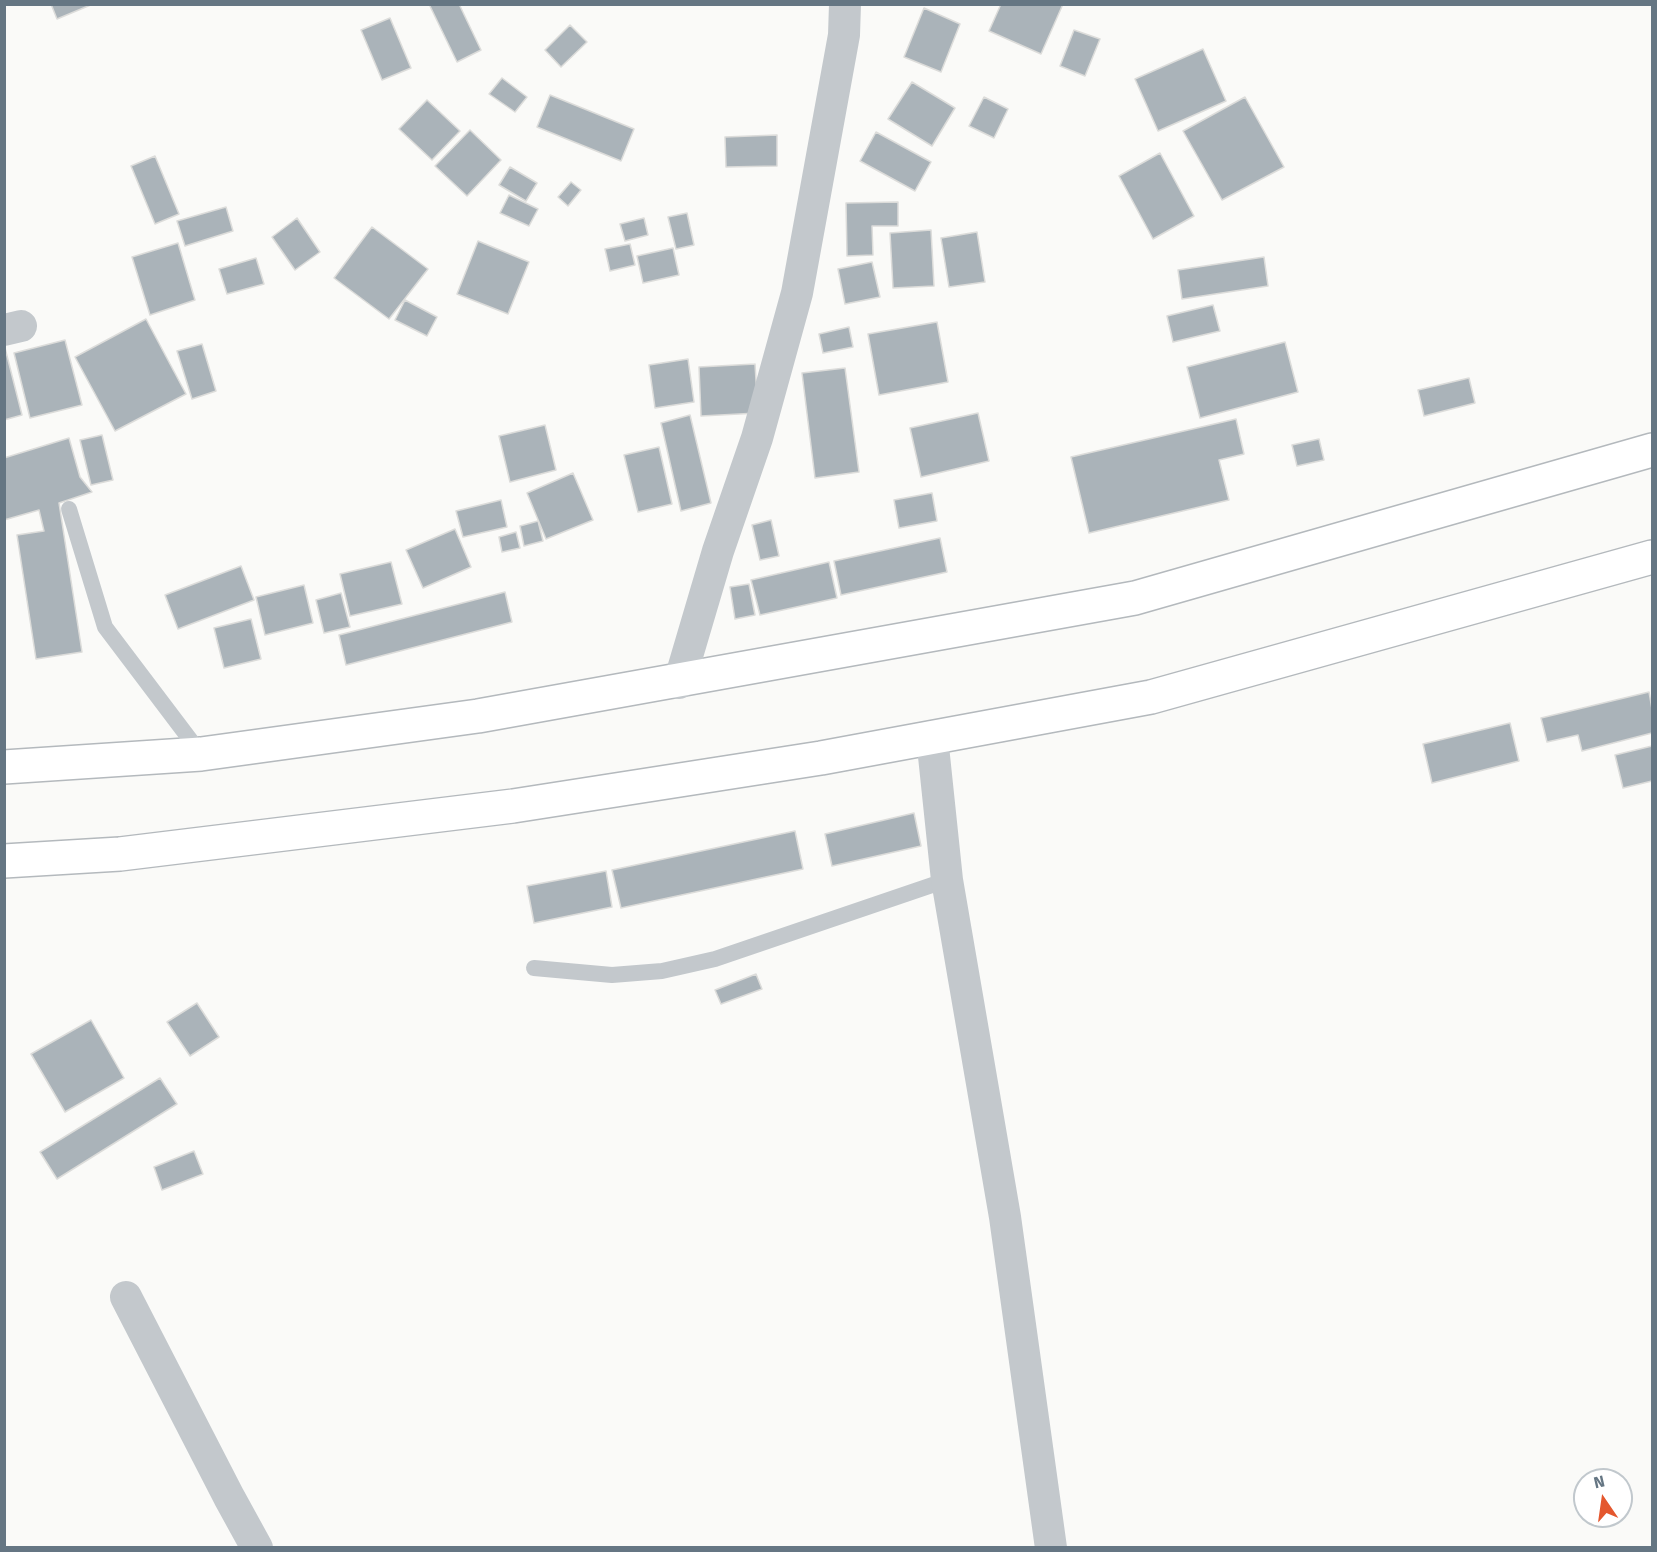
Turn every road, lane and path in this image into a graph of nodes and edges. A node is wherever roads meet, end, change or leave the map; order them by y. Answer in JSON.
{"nodes":[{"id":1,"x":845,"y":4,"type":"edge"},
{"id":2,"x":1653,"y":450,"type":"edge"},
{"id":3,"x":69,"y":509,"type":"dead end"},
{"id":4,"x":1653,"y":557,"type":"edge"},
{"id":5,"x":679,"y":682,"type":"junction"},
{"id":6,"x":932,"y":737,"type":"junction"},
{"id":7,"x":201,"y":754,"type":"junction"},
{"id":8,"x":4,"y":767,"type":"edge"},
{"id":9,"x":4,"y":861,"type":"edge"},
{"id":10,"x":947,"y":880,"type":"junction"},
{"id":11,"x":534,"y":968,"type":"dead end"},
{"id":12,"x":126,"y":1297,"type":"dead end"},
{"id":13,"x":257,"y":1548,"type":"edge"},
{"id":14,"x":1051,"y":1548,"type":"edge"}],
"edges":[{"from":1,"to":5,"type":"street"},
{"from":2,"to":5,"type":"highway"},
{"from":3,"to":7,"type":"lane"},
{"from":4,"to":6,"type":"highway"},
{"from":5,"to":7,"type":"highway"},
{"from":6,"to":9,"type":"highway"},
{"from":6,"to":10,"type":"street"},
{"from":7,"to":8,"type":"highway"},
{"from":10,"to":11,"type":"lane"},
{"from":10,"to":14,"type":"street"},
{"from":12,"to":13,"type":"street"}]}
